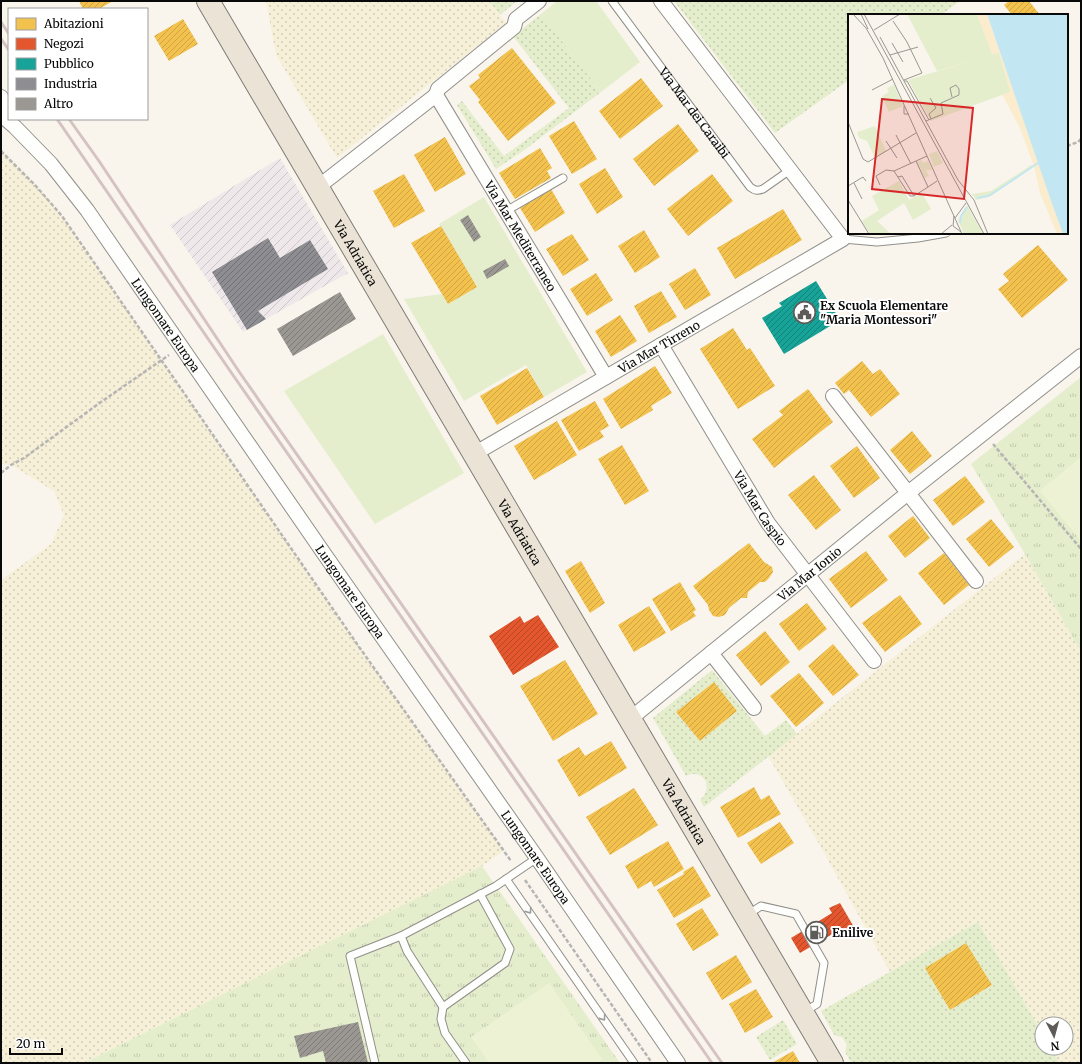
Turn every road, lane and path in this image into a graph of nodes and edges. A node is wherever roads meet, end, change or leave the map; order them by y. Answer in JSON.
{"nodes":[{"id":1,"x":208,"y":1,"type":"edge"},
{"id":2,"x":539,"y":1,"type":"edge"},
{"id":3,"x":612,"y":1,"type":"edge"},
{"id":4,"x":661,"y":1,"type":"edge"},
{"id":5,"x":436,"y":95,"type":"junction"},
{"id":6,"x":1,"y":97,"type":"edge"},
{"id":7,"x":8,"y":111,"type":"edge"},
{"id":8,"x":14,"y":123,"type":"edge"},
{"id":9,"x":1081,"y":139,"type":"edge"},
{"id":10,"x":1068,"y":146,"type":"edge"},
{"id":11,"x":1,"y":151,"type":"edge"},
{"id":12,"x":790,"y":170,"type":"junction"},
{"id":13,"x":562,"y":178,"type":"dead end"},
{"id":14,"x":318,"y":187,"type":"junction"},
{"id":15,"x":506,"y":211,"type":"junction"},
{"id":16,"x":940,"y":234,"type":"edge"},
{"id":17,"x":843,"y":239,"type":"junction"},
{"id":18,"x":660,"y":345,"type":"junction"},
{"id":19,"x":182,"y":346,"type":"junction"},
{"id":20,"x":1081,"y":356,"type":"edge"},
{"id":21,"x":161,"y":360,"type":"junction"},
{"id":22,"x":606,"y":377,"type":"junction"},
{"id":23,"x":833,"y":396,"type":"dead end"},
{"id":24,"x":984,"y":433,"type":"junction"},
{"id":25,"x":474,"y":454,"type":"junction"},
{"id":26,"x":1,"y":473,"type":"edge"},
{"id":27,"x":908,"y":493,"type":"junction"},
{"id":28,"x":1081,"y":549,"type":"edge"},
{"id":29,"x":808,"y":574,"type":"junction"},
{"id":30,"x":976,"y":581,"type":"dead end"},
{"id":31,"x":711,"y":653,"type":"junction"},
{"id":32,"x":874,"y":660,"type":"dead end"},
{"id":33,"x":754,"y":708,"type":"dead end"},
{"id":34,"x":630,"y":719,"type":"junction"},
{"id":35,"x":537,"y":858,"type":"junction"},
{"id":36,"x":518,"y":871,"type":"junction"},
{"id":37,"x":506,"y":879,"type":"junction"},
{"id":38,"x":480,"y":894,"type":"junction"},
{"id":39,"x":745,"y":915,"type":"junction"},
{"id":40,"x":400,"y":936,"type":"junction"},
{"id":41,"x":443,"y":1007,"type":"junction"},
{"id":42,"x":802,"y":1013,"type":"junction"},
{"id":43,"x":375,"y":1063,"type":"edge"},
{"id":44,"x":466,"y":1063,"type":"edge"},
{"id":45,"x":634,"y":1063,"type":"edge"},
{"id":46,"x":652,"y":1063,"type":"edge"},
{"id":47,"x":678,"y":1063,"type":"edge"},
{"id":48,"x":832,"y":1063,"type":"edge"}],
"edges":[{"from":1,"to":14,"type":"main road","name":"Via Adriatica"},
{"from":2,"to":5,"type":"street"},
{"from":3,"to":12,"type":"lane","name":"Via Mar dei Caraibi"},
{"from":4,"to":12,"type":"street"},
{"from":5,"to":14,"type":"street"},
{"from":5,"to":15,"type":"street","name":"Via Mar Mediterraneo"},
{"from":6,"to":7,"type":"street"},
{"from":8,"to":19,"type":"street","name":"Lungomare Europa"},
{"from":9,"to":10,"type":"path"},
{"from":11,"to":21,"type":"path"},
{"from":12,"to":17,"type":"street"},
{"from":13,"to":15,"type":"lane"},
{"from":14,"to":25,"type":"main road","name":"Via Adriatica"},
{"from":15,"to":22,"type":"street","name":"Via Mar Mediterraneo"},
{"from":16,"to":17,"type":"lane"},
{"from":17,"to":18,"type":"street","name":"Via Mar Tirreno"},
{"from":18,"to":22,"type":"street","name":"Via Mar Tirreno"},
{"from":18,"to":29,"type":"street","name":"Via Mar Caspio"},
{"from":19,"to":21,"type":"path"},
{"from":19,"to":35,"type":"street","name":"Lungomare Europa"},
{"from":20,"to":24,"type":"street","name":"Via Mar Ionio"},
{"from":21,"to":26,"type":"path"},
{"from":21,"to":36,"type":"path"},
{"from":22,"to":25,"type":"street","name":"Via Mar Tirreno"},
{"from":23,"to":27,"type":"street"},
{"from":24,"to":27,"type":"street","name":"Via Mar Ionio"},
{"from":24,"to":28,"type":"path"},
{"from":25,"to":34,"type":"main road","name":"Via Adriatica"},
{"from":27,"to":29,"type":"street","name":"Via Mar Ionio"},
{"from":27,"to":30,"type":"street"},
{"from":29,"to":31,"type":"street","name":"Via Mar Ionio"},
{"from":29,"to":32,"type":"street","name":"Via Mar Caspio"},
{"from":31,"to":33,"type":"street"},
{"from":31,"to":34,"type":"street","name":"Via Mar Ionio"},
{"from":34,"to":39,"type":"main road","name":"Via Adriatica"},
{"from":35,"to":36,"type":"lane"},
{"from":35,"to":47,"type":"street","name":"Lungomare Europa"},
{"from":36,"to":37,"type":"lane"},
{"from":36,"to":46,"type":"path"},
{"from":37,"to":38,"type":"lane"},
{"from":37,"to":45,"type":"lane","one_way":true},
{"from":38,"to":40,"type":"lane"},
{"from":38,"to":41,"type":"lane"},
{"from":39,"to":42,"type":"main road","name":"Via Adriatica"},
{"from":39,"to":42,"type":"lane"},
{"from":40,"to":41,"type":"lane"},
{"from":40,"to":43,"type":"lane"},
{"from":41,"to":44,"type":"lane"},
{"from":42,"to":48,"type":"main road","name":"Via Adriatica"}]}
